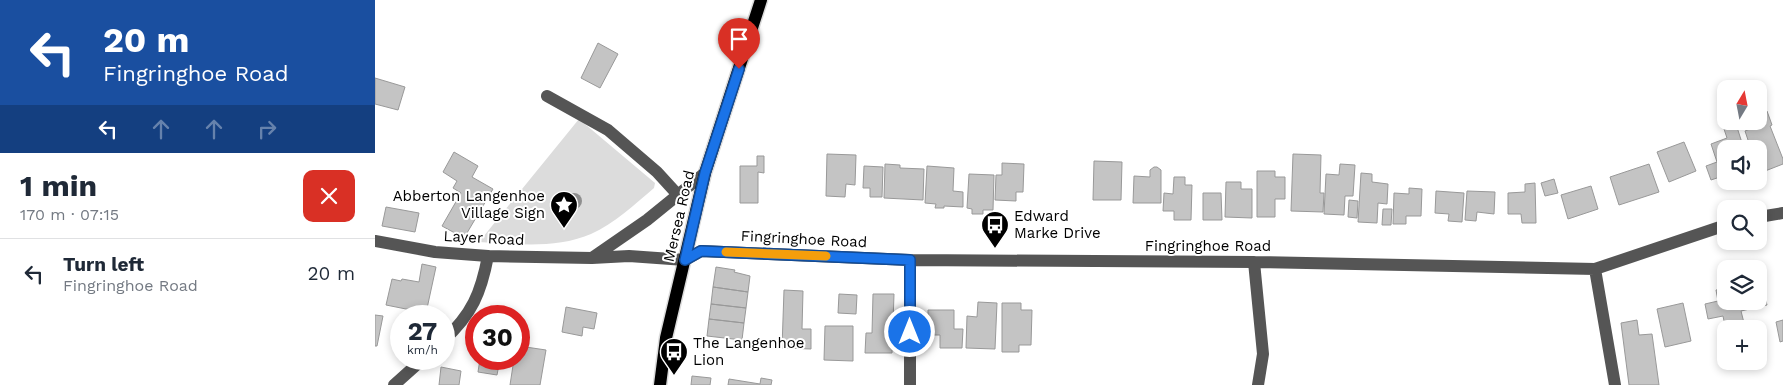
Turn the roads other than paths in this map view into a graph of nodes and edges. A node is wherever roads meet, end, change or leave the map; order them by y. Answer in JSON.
{"nodes":[{"id":1,"x":761,"y":0,"type":"edge"},
{"id":2,"x":547,"y":96,"type":"dead end"},
{"id":3,"x":705,"y":173,"type":"junction"},
{"id":4,"x":678,"y":195,"type":"junction"},
{"id":5,"x":1783,"y":213,"type":"edge"},
{"id":6,"x":1767,"y":216,"type":"edge"},
{"id":7,"x":1717,"y":228,"type":"edge"},
{"id":8,"x":375,"y":241,"type":"edge"},
{"id":9,"x":488,"y":256,"type":"junction"},
{"id":10,"x":592,"y":258,"type":"junction"},
{"id":11,"x":685,"y":260,"type":"junction"},
{"id":12,"x":910,"y":260,"type":"junction"},
{"id":13,"x":1254,"y":262,"type":"junction"},
{"id":14,"x":1595,"y":269,"type":"junction"},
{"id":15,"x":455,"y":329,"type":"edge"},
{"id":16,"x":411,"y":370,"type":"edge"},
{"id":17,"x":394,"y":385,"type":"edge"},
{"id":18,"x":660,"y":385,"type":"edge"},
{"id":19,"x":910,"y":385,"type":"edge"},
{"id":20,"x":1259,"y":385,"type":"edge"},
{"id":21,"x":1615,"y":385,"type":"edge"}],
"edges":[{"from":1,"to":3,"type":"main road","name":"Mersea Road"},
{"from":2,"to":4,"type":"street"},
{"from":3,"to":4,"type":"street"},
{"from":3,"to":11,"type":"main road","name":"Mersea Road"},
{"from":4,"to":10,"type":"street"},
{"from":5,"to":6,"type":"street"},
{"from":7,"to":14,"type":"street","name":"Fingringhoe Road"},
{"from":8,"to":9,"type":"street","name":"Layer Road"},
{"from":9,"to":10,"type":"street","name":"Layer Road"},
{"from":9,"to":15,"type":"street"},
{"from":10,"to":11,"type":"street","name":"Layer Road"},
{"from":11,"to":12,"type":"street","name":"Fingringhoe Road"},
{"from":11,"to":18,"type":"main road","name":"Mersea Road"},
{"from":12,"to":13,"type":"street","name":"Fingringhoe Road"},
{"from":12,"to":19,"type":"street"},
{"from":13,"to":14,"type":"street","name":"Fingringhoe Road"},
{"from":13,"to":20,"type":"street"},
{"from":14,"to":21,"type":"street"},
{"from":16,"to":17,"type":"street"}]}
